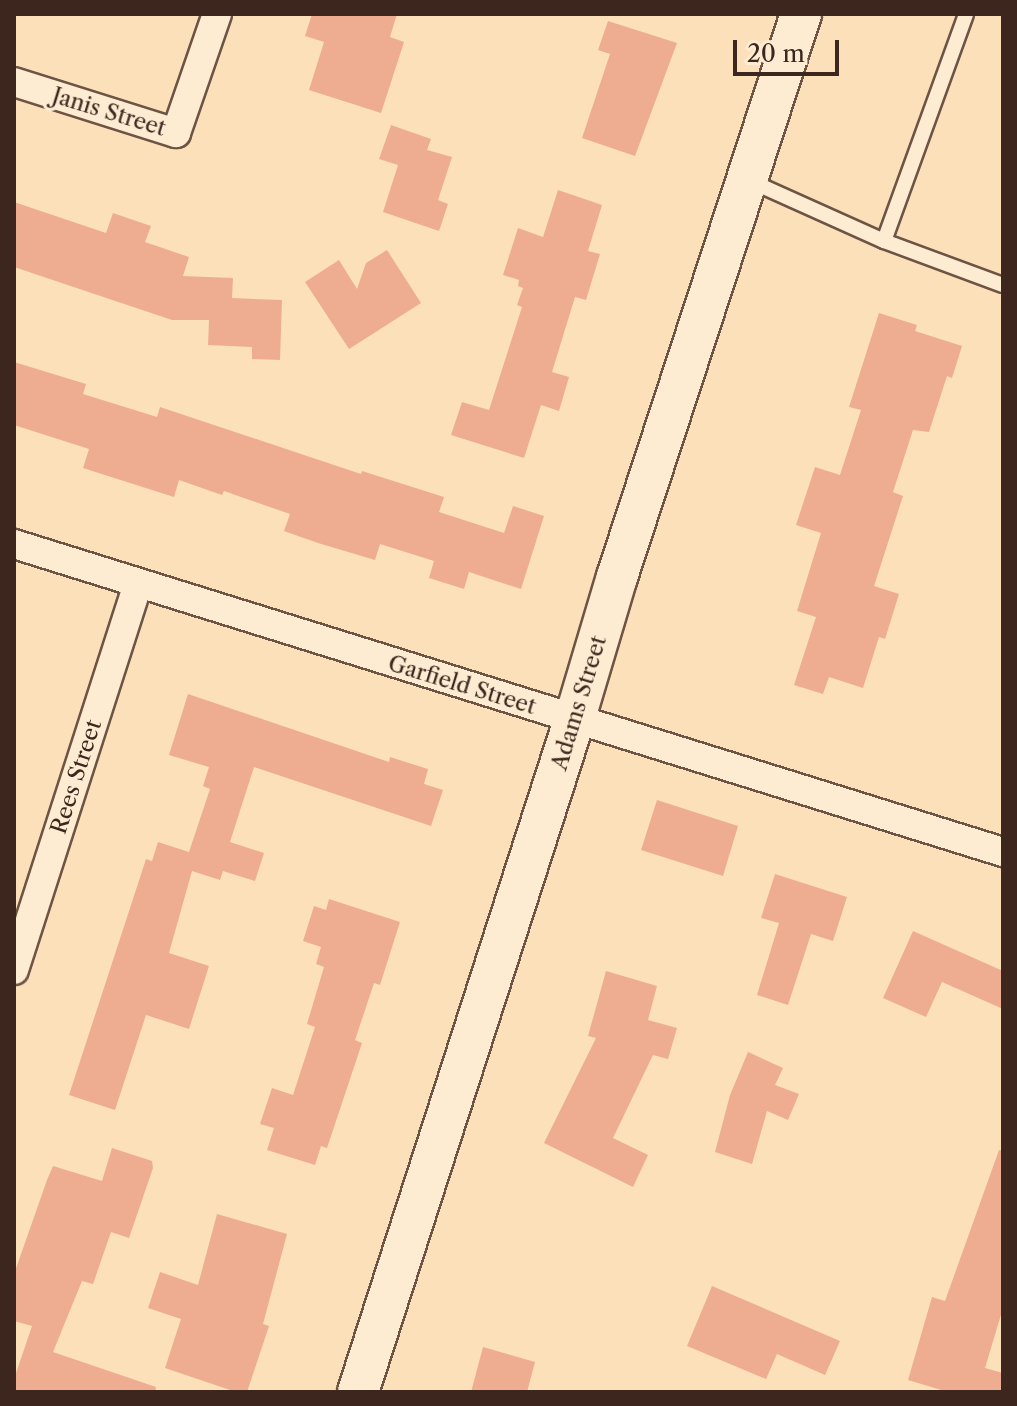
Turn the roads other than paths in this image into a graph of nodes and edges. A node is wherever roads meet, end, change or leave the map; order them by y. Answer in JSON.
{"nodes":[{"id":1,"x":217,"y":14,"type":"edge"},
{"id":2,"x":801,"y":14,"type":"edge"},
{"id":3,"x":966,"y":14,"type":"edge"},
{"id":4,"x":14,"y":82,"type":"edge"},
{"id":5,"x":748,"y":180,"type":"junction"},
{"id":6,"x":884,"y":241,"type":"junction"},
{"id":7,"x":1003,"y":285,"type":"edge"},
{"id":8,"x":14,"y":544,"type":"edge"},
{"id":9,"x":138,"y":584,"type":"junction"},
{"id":10,"x":574,"y":721,"type":"junction"},
{"id":11,"x":1003,"y":852,"type":"edge"},
{"id":12,"x":14,"y":970,"type":"edge"},
{"id":13,"x":358,"y":1392,"type":"edge"}],
"edges":[{"from":1,"to":4,"type":"street","name":"Janis Street"},
{"from":2,"to":5,"type":"main road","name":"Adams Street"},
{"from":3,"to":6,"type":"lane"},
{"from":5,"to":6,"type":"lane"},
{"from":5,"to":10,"type":"main road","name":"Adams Street"},
{"from":6,"to":7,"type":"lane"},
{"from":8,"to":9,"type":"street","name":"Garfield Street"},
{"from":9,"to":10,"type":"street","name":"Garfield Street"},
{"from":9,"to":12,"type":"street","name":"Rees Street"},
{"from":10,"to":11,"type":"street","name":"Garfield Street"},
{"from":10,"to":13,"type":"main road","name":"Adams Street"}]}
